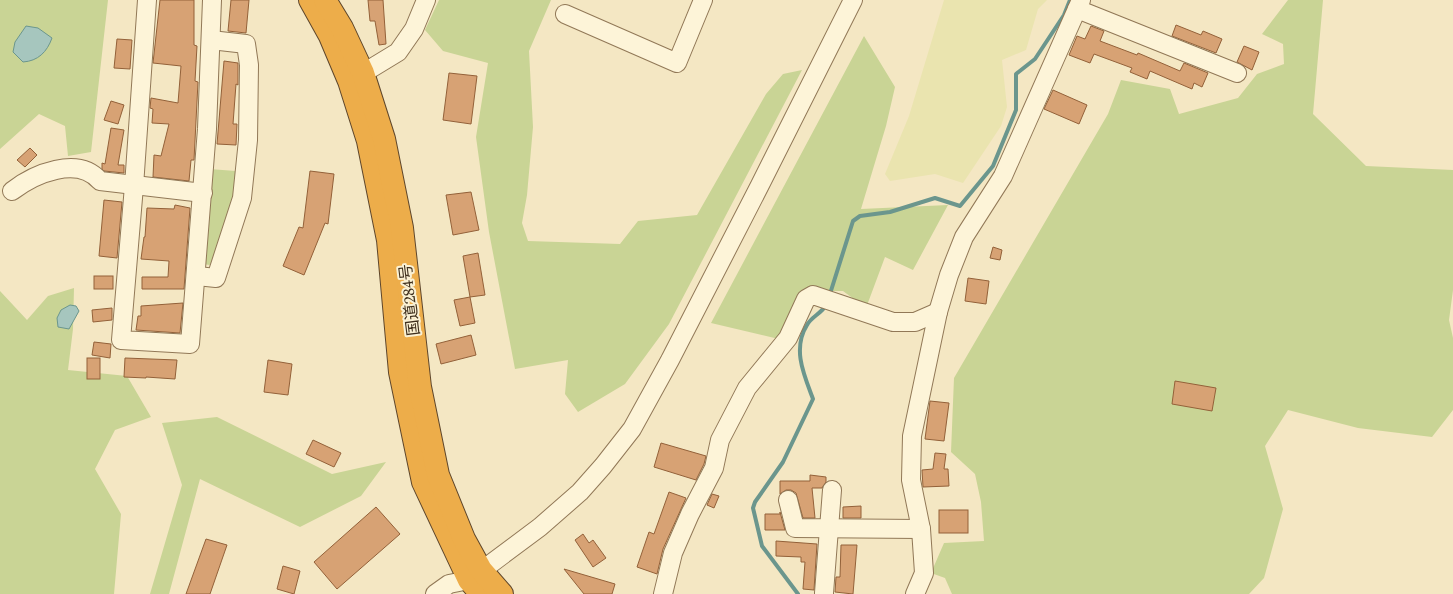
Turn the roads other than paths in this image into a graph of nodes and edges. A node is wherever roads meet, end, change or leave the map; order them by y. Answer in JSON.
{"nodes":[{"id":1,"x":147,"y":0,"type":"edge"},
{"id":2,"x":212,"y":0,"type":"edge"},
{"id":3,"x":310,"y":0,"type":"edge"},
{"id":4,"x":326,"y":0,"type":"edge"},
{"id":5,"x":426,"y":0,"type":"edge"},
{"id":6,"x":703,"y":0,"type":"edge"},
{"id":7,"x":853,"y":0,"type":"edge"},
{"id":8,"x":1079,"y":4,"type":"edge"},
{"id":9,"x":565,"y":14,"type":"dead end"},
{"id":10,"x":211,"y":40,"type":"junction"},
{"id":11,"x":1237,"y":73,"type":"dead end"},
{"id":12,"x":356,"y":77,"type":"junction"},
{"id":13,"x":134,"y":186,"type":"junction"},
{"id":14,"x":12,"y":191,"type":"dead end"},
{"id":15,"x":203,"y":193,"type":"junction"},
{"id":16,"x":197,"y":276,"type":"junction"},
{"id":17,"x":938,"y":312,"type":"junction"},
{"id":18,"x":832,"y":490,"type":"dead end"},
{"id":19,"x":788,"y":500,"type":"dead end"},
{"id":20,"x":830,"y":529,"type":"junction"},
{"id":21,"x":921,"y":529,"type":"junction"},
{"id":22,"x":473,"y":584,"type":"edge"},
{"id":23,"x":824,"y":593,"type":"edge"},
{"id":24,"x":434,"y":594,"type":"edge"},
{"id":25,"x":502,"y":594,"type":"edge"},
{"id":26,"x":663,"y":594,"type":"edge"},
{"id":27,"x":915,"y":594,"type":"edge"}],
"edges":[{"from":1,"to":13,"type":"street"},
{"from":2,"to":10,"type":"street"},
{"from":3,"to":12,"type":"highway","name":"国道284号"},
{"from":4,"to":12,"type":"highway","name":"国道284号"},
{"from":5,"to":12,"type":"street"},
{"from":6,"to":9,"type":"street"},
{"from":7,"to":22,"type":"street"},
{"from":8,"to":11,"type":"street"},
{"from":8,"to":17,"type":"street"},
{"from":10,"to":15,"type":"street"},
{"from":10,"to":16,"type":"street"},
{"from":12,"to":22,"type":"highway","name":"国道284号"},
{"from":13,"to":14,"type":"street"},
{"from":13,"to":15,"type":"street"},
{"from":13,"to":16,"type":"street"},
{"from":15,"to":16,"type":"street"},
{"from":17,"to":21,"type":"street"},
{"from":17,"to":26,"type":"street"},
{"from":18,"to":20,"type":"street"},
{"from":19,"to":20,"type":"street"},
{"from":20,"to":21,"type":"street"},
{"from":20,"to":23,"type":"street"},
{"from":21,"to":27,"type":"street"},
{"from":22,"to":24,"type":"street"},
{"from":22,"to":25,"type":"highway","name":"国道284号"}]}
